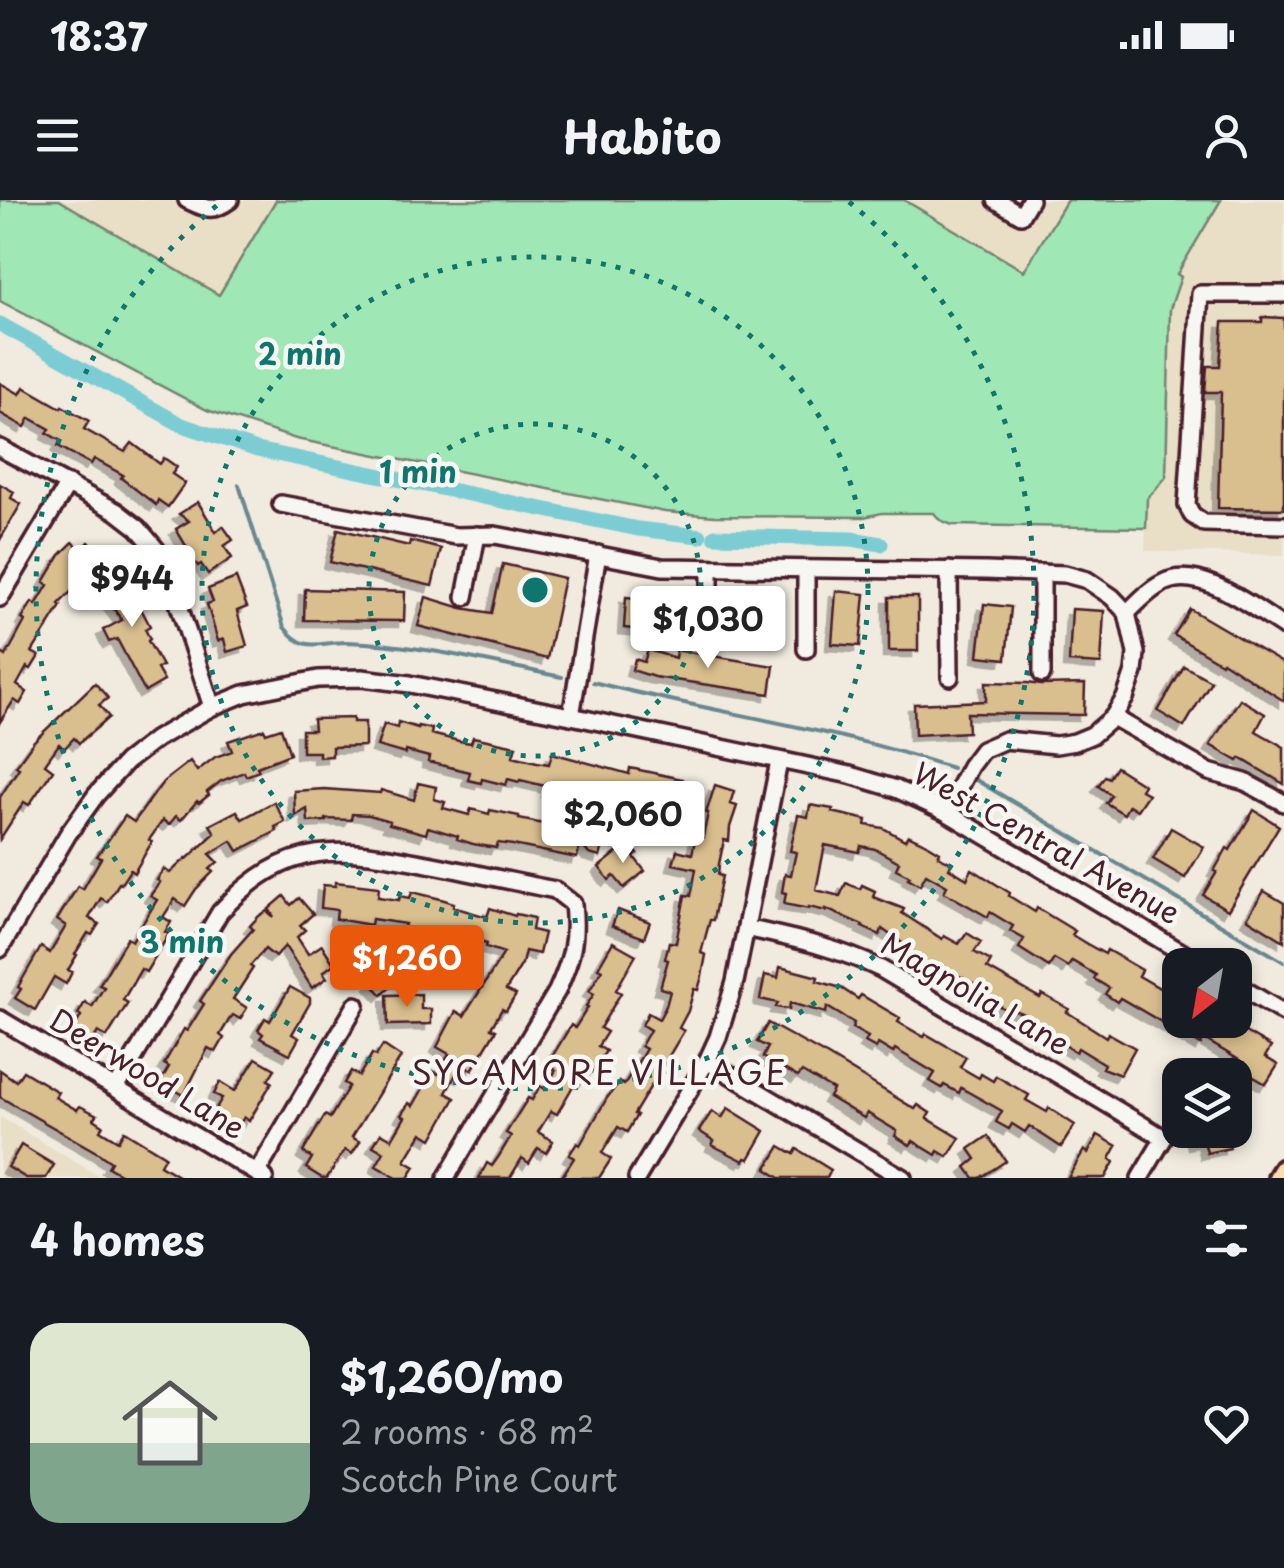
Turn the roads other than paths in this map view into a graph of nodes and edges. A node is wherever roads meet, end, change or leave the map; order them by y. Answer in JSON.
{"nodes":[{"id":1,"x":188,"y":200,"type":"edge"},
{"id":2,"x":230,"y":200,"type":"edge"},
{"id":3,"x":996,"y":200,"type":"edge"},
{"id":4,"x":1030,"y":200,"type":"edge"},
{"id":5,"x":1284,"y":294,"type":"edge"},
{"id":6,"x":0,"y":448,"type":"edge"},
{"id":7,"x":68,"y":484,"type":"junction"},
{"id":8,"x":281,"y":504,"type":"dead end"},
{"id":9,"x":1284,"y":525,"type":"edge"},
{"id":10,"x":477,"y":535,"type":"junction"},
{"id":11,"x":598,"y":554,"type":"junction"},
{"id":12,"x":710,"y":568,"type":"junction"},
{"id":13,"x":806,"y":569,"type":"junction"},
{"id":14,"x":949,"y":570,"type":"junction"},
{"id":15,"x":1042,"y":573,"type":"junction"},
{"id":16,"x":0,"y":598,"type":"edge"},
{"id":17,"x":465,"y":598,"type":"dead end"},
{"id":18,"x":1127,"y":613,"type":"junction"},
{"id":19,"x":1284,"y":627,"type":"edge"},
{"id":20,"x":710,"y":638,"type":"dead end"},
{"id":21,"x":806,"y":649,"type":"dead end"},
{"id":22,"x":1042,"y":674,"type":"dead end"},
{"id":23,"x":950,"y":678,"type":"dead end"},
{"id":24,"x":212,"y":708,"type":"junction"},
{"id":25,"x":571,"y":716,"type":"junction"},
{"id":26,"x":1113,"y":717,"type":"junction"},
{"id":27,"x":779,"y":762,"type":"junction"},
{"id":28,"x":1284,"y":803,"type":"edge"},
{"id":29,"x":946,"y":812,"type":"junction"},
{"id":30,"x":746,"y":928,"type":"junction"},
{"id":31,"x":1174,"y":948,"type":"edge"},
{"id":32,"x":0,"y":949,"type":"edge"},
{"id":33,"x":1252,"y":994,"type":"edge"},
{"id":34,"x":356,"y":1005,"type":"dead end"},
{"id":35,"x":1284,"y":1013,"type":"edge"},
{"id":36,"x":0,"y":1019,"type":"edge"},
{"id":37,"x":707,"y":1061,"type":"junction"},
{"id":38,"x":116,"y":1088,"type":"junction"},
{"id":39,"x":1284,"y":1170,"type":"edge"},
{"id":40,"x":261,"y":1175,"type":"edge"},
{"id":41,"x":446,"y":1178,"type":"edge"},
{"id":42,"x":637,"y":1178,"type":"edge"},
{"id":43,"x":903,"y":1178,"type":"edge"},
{"id":44,"x":1140,"y":1178,"type":"edge"},
{"id":45,"x":1279,"y":1178,"type":"edge"}],
"edges":[{"from":1,"to":2,"type":"street"},
{"from":3,"to":4,"type":"street"},
{"from":5,"to":9,"type":"street"},
{"from":6,"to":7,"type":"street"},
{"from":7,"to":16,"type":"street"},
{"from":7,"to":24,"type":"street"},
{"from":8,"to":10,"type":"street"},
{"from":10,"to":11,"type":"street"},
{"from":10,"to":17,"type":"street"},
{"from":11,"to":12,"type":"street"},
{"from":11,"to":25,"type":"street"},
{"from":12,"to":13,"type":"street"},
{"from":12,"to":20,"type":"street"},
{"from":13,"to":14,"type":"street"},
{"from":13,"to":21,"type":"street"},
{"from":14,"to":15,"type":"street"},
{"from":14,"to":23,"type":"street"},
{"from":15,"to":18,"type":"street"},
{"from":15,"to":22,"type":"street"},
{"from":18,"to":19,"type":"street"},
{"from":18,"to":26,"type":"street"},
{"from":24,"to":25,"type":"street","name":"West Central Avenue"},
{"from":24,"to":32,"type":"street","name":"West Central Avenue"},
{"from":25,"to":27,"type":"street","name":"West Central Avenue"},
{"from":26,"to":28,"type":"street"},
{"from":26,"to":29,"type":"street"},
{"from":27,"to":29,"type":"street","name":"West Central Avenue"},
{"from":27,"to":30,"type":"street"},
{"from":29,"to":31,"type":"street","name":"West Central Avenue"},
{"from":30,"to":37,"type":"street"},
{"from":30,"to":44,"type":"street","name":"Magnolia Lane"},
{"from":33,"to":35,"type":"street"},
{"from":34,"to":40,"type":"street"},
{"from":36,"to":38,"type":"street","name":"Deerwood Lane"},
{"from":37,"to":42,"type":"street"},
{"from":37,"to":43,"type":"street"},
{"from":38,"to":40,"type":"street","name":"Deerwood Lane"},
{"from":38,"to":41,"type":"street"},
{"from":39,"to":45,"type":"main road"}]}
